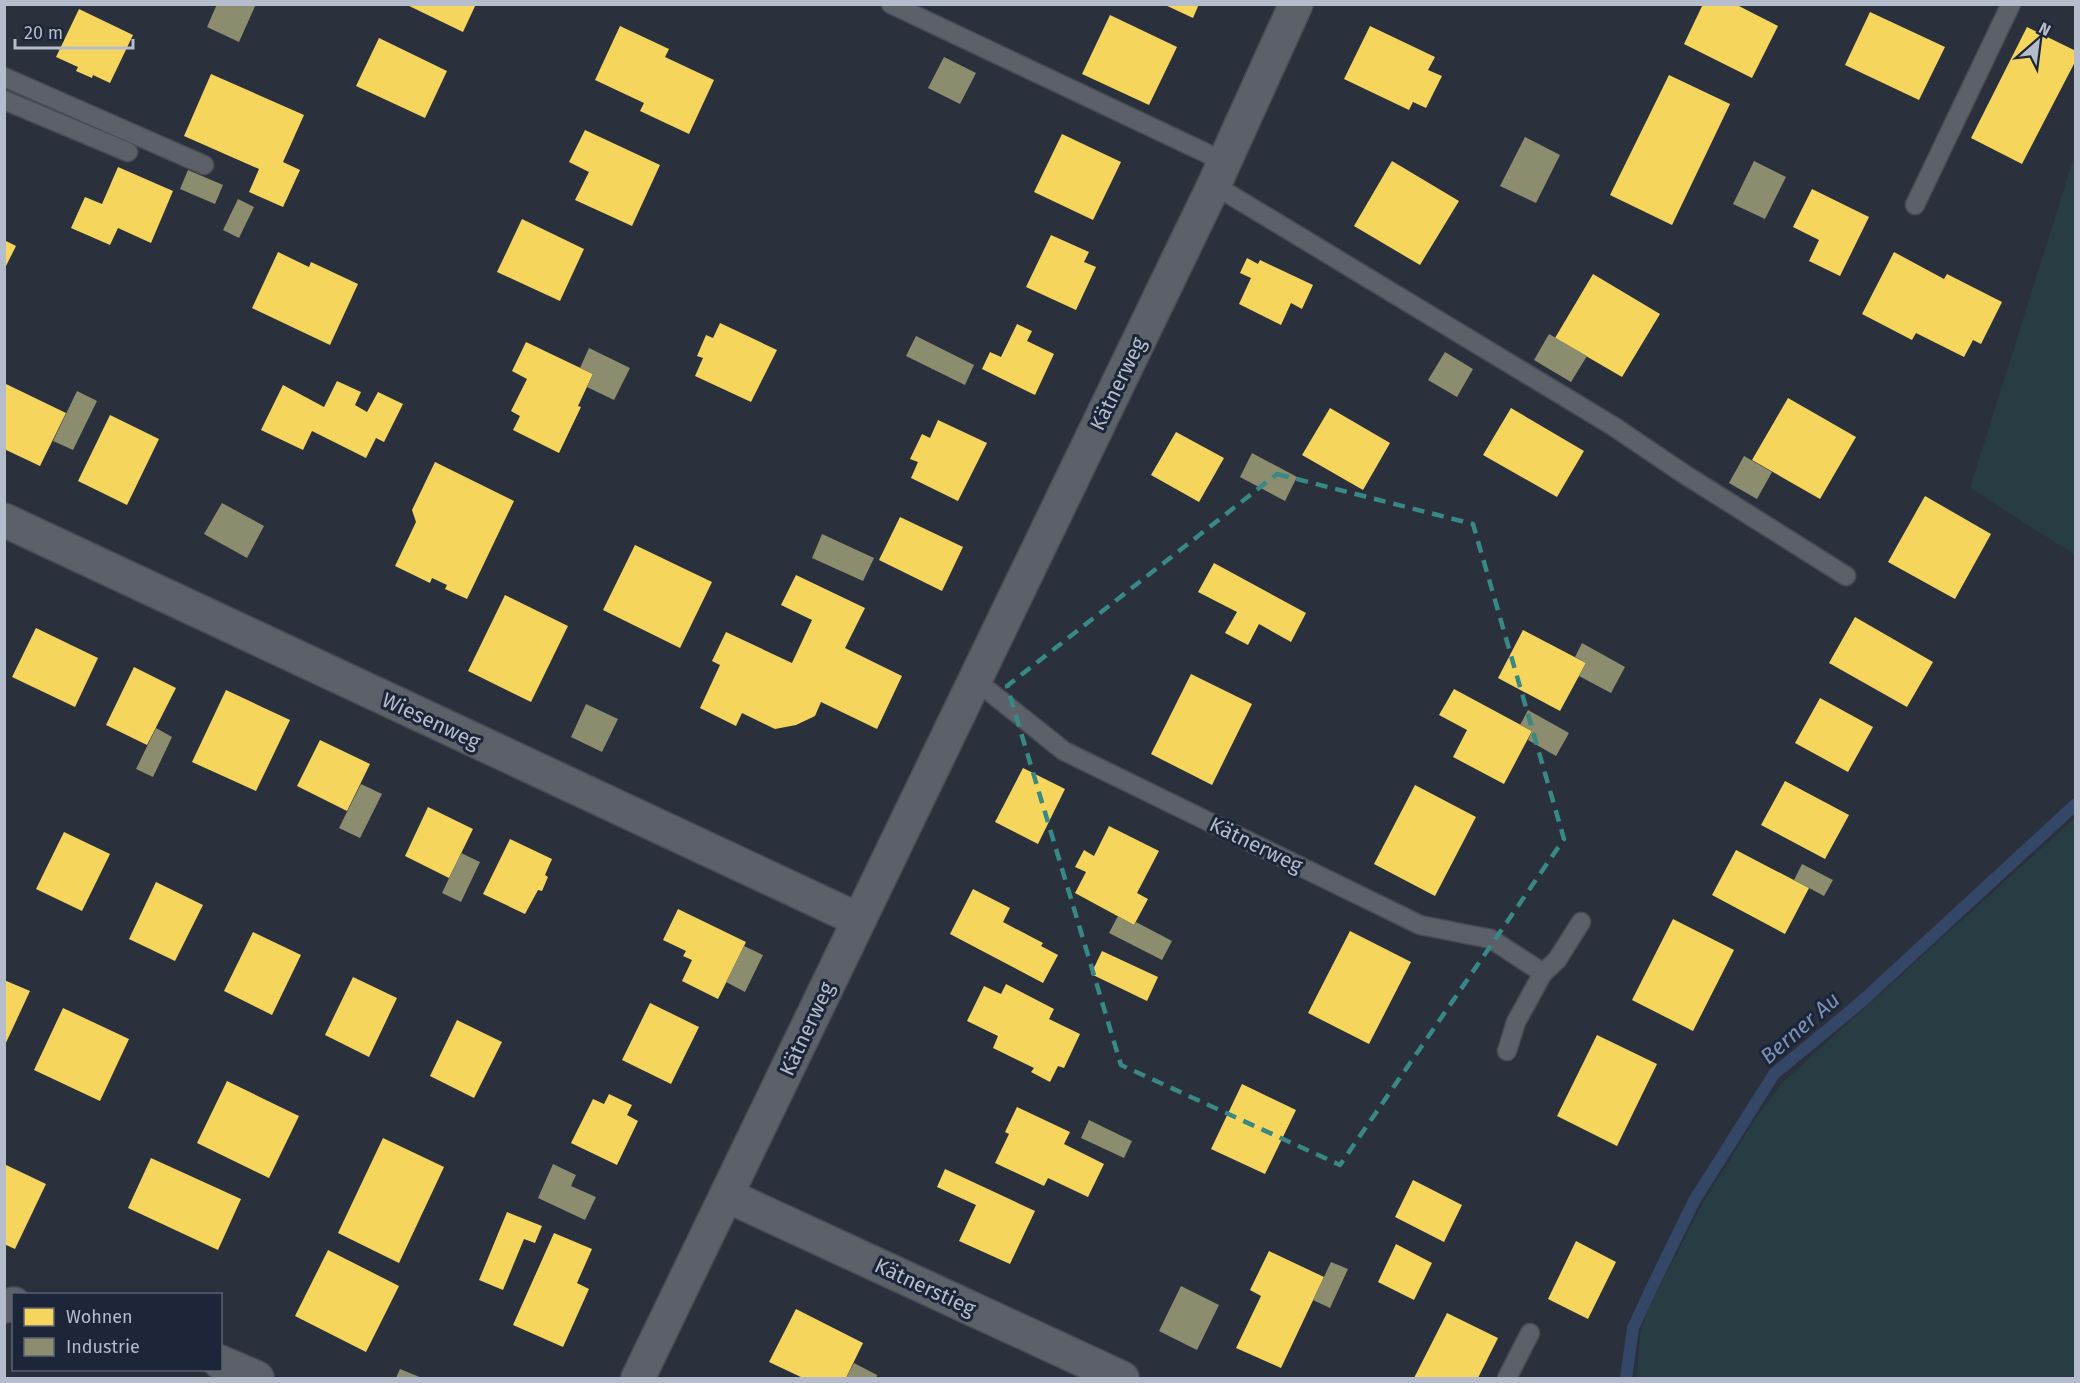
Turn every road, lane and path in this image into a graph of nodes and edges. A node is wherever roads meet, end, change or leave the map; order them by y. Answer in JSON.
{"nodes":[{"id":1,"x":891,"y":4,"type":"edge"},
{"id":2,"x":1296,"y":4,"type":"edge"},
{"id":3,"x":2011,"y":4,"type":"edge"},
{"id":4,"x":4,"y":77,"type":"edge"},
{"id":5,"x":4,"y":100,"type":"edge"},
{"id":6,"x":128,"y":152,"type":"dead end"},
{"id":7,"x":204,"y":165,"type":"dead end"},
{"id":8,"x":1219,"y":173,"type":"junction"},
{"id":9,"x":1915,"y":205,"type":"dead end"},
{"id":10,"x":4,"y":520,"type":"edge"},
{"id":11,"x":1846,"y":576,"type":"dead end"},
{"id":12,"x":975,"y":680,"type":"junction"},
{"id":13,"x":858,"y":920,"type":"junction"},
{"id":14,"x":1581,"y":922,"type":"dead end"},
{"id":15,"x":1543,"y":973,"type":"junction"},
{"id":16,"x":1508,"y":1050,"type":"dead end"},
{"id":17,"x":728,"y":1196,"type":"junction"},
{"id":18,"x":1530,"y":1333,"type":"dead end"},
{"id":19,"x":222,"y":1363,"type":"edge"},
{"id":20,"x":257,"y":1378,"type":"edge"},
{"id":21,"x":638,"y":1378,"type":"edge"},
{"id":22,"x":1122,"y":1378,"type":"edge"},
{"id":23,"x":1507,"y":1378,"type":"edge"}],
"edges":[{"from":1,"to":8,"type":"lane"},
{"from":2,"to":8,"type":"street","name":"Kätnerweg"},
{"from":3,"to":9,"type":"lane"},
{"from":4,"to":7,"type":"lane"},
{"from":5,"to":6,"type":"lane"},
{"from":8,"to":11,"type":"lane"},
{"from":8,"to":12,"type":"street","name":"Kätnerweg"},
{"from":10,"to":13,"type":"street","name":"Wiesenweg"},
{"from":12,"to":13,"type":"street","name":"Kätnerweg"},
{"from":12,"to":15,"type":"lane","name":"Kätnerweg"},
{"from":13,"to":17,"type":"street","name":"Kätnerweg"},
{"from":14,"to":15,"type":"lane"},
{"from":15,"to":16,"type":"lane"},
{"from":17,"to":21,"type":"street","name":"Kätnerweg"},
{"from":17,"to":22,"type":"street","name":"Kätnerstieg"},
{"from":18,"to":23,"type":"lane"},
{"from":19,"to":20,"type":"street"}]}
